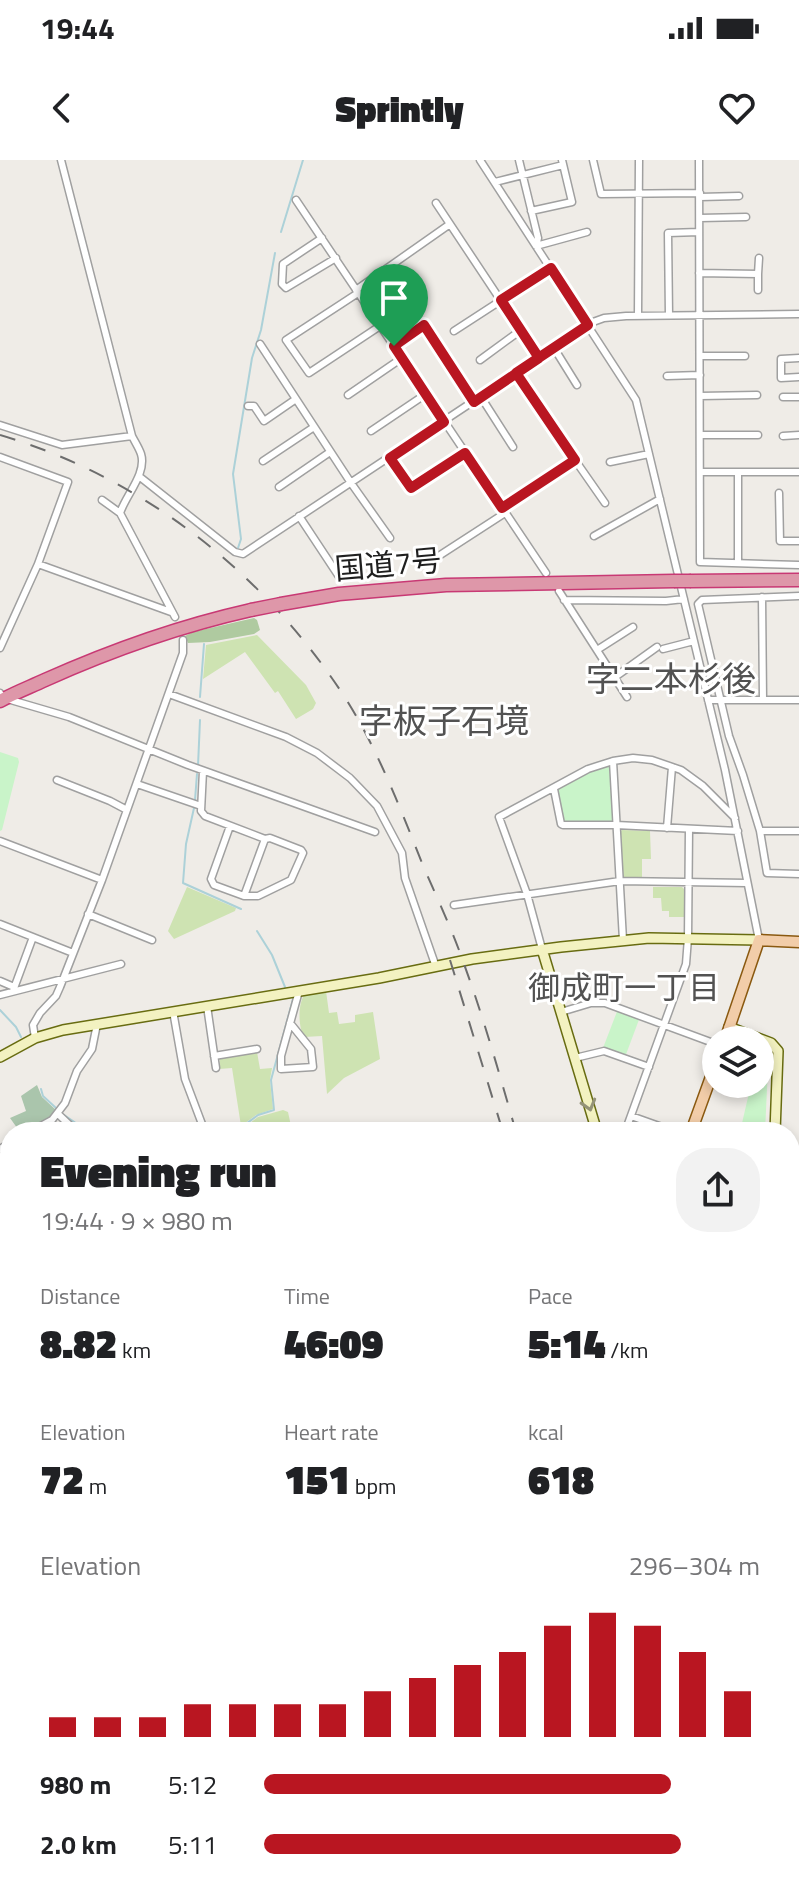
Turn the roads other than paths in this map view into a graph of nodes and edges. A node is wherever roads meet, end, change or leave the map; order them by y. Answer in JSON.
{"nodes":[{"id":1,"x":61,"y":160,"type":"edge"},
{"id":2,"x":480,"y":160,"type":"edge"},
{"id":3,"x":519,"y":160,"type":"edge"},
{"id":4,"x":593,"y":160,"type":"edge"},
{"id":5,"x":639,"y":160,"type":"edge"},
{"id":6,"x":699,"y":160,"type":"edge"},
{"id":7,"x":563,"y":163,"type":"edge"},
{"id":8,"x":522,"y":175,"type":"junction"},
{"id":9,"x":495,"y":182,"type":"junction"},
{"id":10,"x":640,"y":193,"type":"junction"},
{"id":11,"x":700,"y":195,"type":"junction"},
{"id":12,"x":739,"y":196,"type":"dead end"},
{"id":13,"x":296,"y":200,"type":"dead end"},
{"id":14,"x":436,"y":203,"type":"dead end"},
{"id":15,"x":531,"y":211,"type":"junction"},
{"id":16,"x":746,"y":217,"type":"dead end"},
{"id":17,"x":700,"y":218,"type":"junction"},
{"id":18,"x":450,"y":224,"type":"junction"},
{"id":19,"x":587,"y":232,"type":"dead end"},
{"id":20,"x":699,"y":232,"type":"junction"},
{"id":21,"x":322,"y":238,"type":"junction"},
{"id":22,"x":536,"y":246,"type":"junction"},
{"id":23,"x":336,"y":258,"type":"junction"},
{"id":24,"x":759,"y":258,"type":"dead end"},
{"id":25,"x":551,"y":268,"type":"junction"},
{"id":26,"x":699,"y":273,"type":"junction"},
{"id":27,"x":758,"y":274,"type":"junction"},
{"id":28,"x":758,"y":290,"type":"dead end"},
{"id":29,"x":357,"y":291,"type":"junction"},
{"id":30,"x":501,"y":300,"type":"junction"},
{"id":31,"x":799,"y":314,"type":"edge"},
{"id":32,"x":638,"y":315,"type":"junction"},
{"id":33,"x":669,"y":315,"type":"junction"},
{"id":34,"x":699,"y":315,"type":"junction"},
{"id":35,"x":588,"y":325,"type":"junction"},
{"id":36,"x":380,"y":326,"type":"junction"},
{"id":37,"x":521,"y":330,"type":"junction"},
{"id":38,"x":454,"y":331,"type":"dead end"},
{"id":39,"x":260,"y":344,"type":"dead end"},
{"id":40,"x":394,"y":346,"type":"junction"},
{"id":41,"x":554,"y":348,"type":"junction"},
{"id":42,"x":700,"y":356,"type":"junction"},
{"id":43,"x":745,"y":356,"type":"dead end"},
{"id":44,"x":402,"y":358,"type":"junction"},
{"id":45,"x":539,"y":358,"type":"junction"},
{"id":46,"x":799,"y":358,"type":"edge"},
{"id":47,"x":480,"y":360,"type":"dead end"},
{"id":48,"x":516,"y":373,"type":"junction"},
{"id":49,"x":700,"y":375,"type":"junction"},
{"id":50,"x":667,"y":376,"type":"dead end"},
{"id":51,"x":799,"y":377,"type":"edge"},
{"id":52,"x":577,"y":385,"type":"dead end"},
{"id":53,"x":426,"y":394,"type":"junction"},
{"id":54,"x":348,"y":395,"type":"dead end"},
{"id":55,"x":757,"y":395,"type":"dead end"},
{"id":56,"x":700,"y":396,"type":"junction"},
{"id":57,"x":783,"y":397,"type":"dead end"},
{"id":58,"x":799,"y":397,"type":"edge"},
{"id":59,"x":296,"y":399,"type":"junction"},
{"id":60,"x":477,"y":399,"type":"junction"},
{"id":61,"x":248,"y":406,"type":"dead end"},
{"id":62,"x":444,"y":422,"type":"junction"},
{"id":63,"x":0,"y":425,"type":"edge"},
{"id":64,"x":314,"y":427,"type":"junction"},
{"id":65,"x":371,"y":431,"type":"dead end"},
{"id":66,"x":700,"y":435,"type":"junction"},
{"id":67,"x":758,"y":435,"type":"dead end"},
{"id":68,"x":799,"y":435,"type":"edge"},
{"id":69,"x":132,"y":436,"type":"junction"},
{"id":70,"x":783,"y":436,"type":"dead end"},
{"id":71,"x":513,"y":447,"type":"dead end"},
{"id":72,"x":330,"y":452,"type":"junction"},
{"id":73,"x":465,"y":453,"type":"junction"},
{"id":74,"x":649,"y":454,"type":"junction"},
{"id":75,"x":0,"y":457,"type":"edge"},
{"id":76,"x":390,"y":458,"type":"junction"},
{"id":77,"x":575,"y":460,"type":"junction"},
{"id":78,"x":263,"y":461,"type":"dead end"},
{"id":79,"x":610,"y":462,"type":"dead end"},
{"id":80,"x":701,"y":472,"type":"junction"},
{"id":81,"x":738,"y":472,"type":"junction"},
{"id":82,"x":799,"y":472,"type":"edge"},
{"id":83,"x":140,"y":477,"type":"junction"},
{"id":84,"x":351,"y":483,"type":"junction"},
{"id":85,"x":279,"y":487,"type":"dead end"},
{"id":86,"x":779,"y":493,"type":"dead end"},
{"id":87,"x":660,"y":499,"type":"junction"},
{"id":88,"x":102,"y":500,"type":"dead end"},
{"id":89,"x":605,"y":503,"type":"dead end"},
{"id":90,"x":503,"y":511,"type":"junction"},
{"id":91,"x":120,"y":513,"type":"junction"},
{"id":92,"x":299,"y":516,"type":"junction"},
{"id":93,"x":594,"y":536,"type":"dead end"},
{"id":94,"x":390,"y":538,"type":"dead end"},
{"id":95,"x":799,"y":541,"type":"edge"},
{"id":96,"x":434,"y":559,"type":"dead end"},
{"id":97,"x":738,"y":563,"type":"junction"},
{"id":98,"x":38,"y":564,"type":"junction"},
{"id":99,"x":799,"y":565,"type":"edge"},
{"id":100,"x":546,"y":573,"type":"dead end"},
{"id":101,"x":340,"y":578,"type":"dead end"},
{"id":102,"x":799,"y":580,"type":"edge"},
{"id":103,"x":559,"y":591,"type":"dead end"},
{"id":104,"x":799,"y":596,"type":"edge"},
{"id":105,"x":762,"y":597,"type":"junction"},
{"id":106,"x":684,"y":599,"type":"junction"},
{"id":107,"x":564,"y":600,"type":"junction"},
{"id":108,"x":633,"y":627,"type":"dead end"},
{"id":109,"x":183,"y":640,"type":"dead end"},
{"id":110,"x":694,"y":641,"type":"junction"},
{"id":111,"x":0,"y":648,"type":"edge"},
{"id":112,"x":597,"y":650,"type":"junction"},
{"id":113,"x":615,"y":677,"type":"junction"},
{"id":114,"x":169,"y":694,"type":"junction"},
{"id":115,"x":1,"y":697,"type":"edge"},
{"id":116,"x":627,"y":697,"type":"dead end"},
{"id":117,"x":708,"y":700,"type":"junction"},
{"id":118,"x":721,"y":700,"type":"junction"},
{"id":119,"x":763,"y":700,"type":"junction"},
{"id":120,"x":799,"y":700,"type":"edge"},
{"id":121,"x":150,"y":750,"type":"junction"},
{"id":122,"x":613,"y":761,"type":"junction"},
{"id":123,"x":672,"y":767,"type":"junction"},
{"id":124,"x":203,"y":771,"type":"junction"},
{"id":125,"x":57,"y":780,"type":"dead end"},
{"id":126,"x":137,"y":784,"type":"junction"},
{"id":127,"x":554,"y":789,"type":"junction"},
{"id":128,"x":201,"y":806,"type":"junction"},
{"id":129,"x":127,"y":810,"type":"junction"},
{"id":130,"x":735,"y":818,"type":"junction"},
{"id":131,"x":616,"y":825,"type":"junction"},
{"id":132,"x":230,"y":826,"type":"junction"},
{"id":133,"x":667,"y":828,"type":"junction"},
{"id":134,"x":689,"y":829,"type":"junction"},
{"id":135,"x":738,"y":831,"type":"junction"},
{"id":136,"x":760,"y":831,"type":"junction"},
{"id":137,"x":799,"y":831,"type":"edge"},
{"id":138,"x":375,"y":832,"type":"dead end"},
{"id":139,"x":265,"y":839,"type":"junction"},
{"id":140,"x":0,"y":841,"type":"edge"},
{"id":141,"x":799,"y":874,"type":"edge"},
{"id":142,"x":102,"y":880,"type":"junction"},
{"id":143,"x":620,"y":881,"type":"junction"},
{"id":144,"x":689,"y":883,"type":"junction"},
{"id":145,"x":747,"y":883,"type":"junction"},
{"id":146,"x":527,"y":894,"type":"junction"},
{"id":147,"x":244,"y":896,"type":"junction"},
{"id":148,"x":454,"y":905,"type":"dead end"},
{"id":149,"x":88,"y":914,"type":"junction"},
{"id":150,"x":0,"y":924,"type":"edge"},
{"id":151,"x":33,"y":937,"type":"junction"},
{"id":152,"x":688,"y":938,"type":"junction"},
{"id":153,"x":152,"y":940,"type":"dead end"},
{"id":154,"x":623,"y":940,"type":"junction"},
{"id":155,"x":759,"y":940,"type":"junction"},
{"id":156,"x":799,"y":942,"type":"edge"},
{"id":157,"x":542,"y":949,"type":"junction"},
{"id":158,"x":73,"y":953,"type":"junction"},
{"id":159,"x":121,"y":964,"type":"dead end"},
{"id":160,"x":436,"y":967,"type":"junction"},
{"id":161,"x":63,"y":978,"type":"junction"},
{"id":162,"x":0,"y":981,"type":"edge"},
{"id":163,"x":14,"y":989,"type":"junction"},
{"id":164,"x":299,"y":991,"type":"junction"},
{"id":165,"x":0,"y":995,"type":"edge"},
{"id":166,"x":207,"y":1006,"type":"junction"},
{"id":167,"x":173,"y":1011,"type":"junction"},
{"id":168,"x":561,"y":1012,"type":"junction"},
{"id":169,"x":290,"y":1023,"type":"junction"},
{"id":170,"x":97,"y":1024,"type":"junction"},
{"id":171,"x":664,"y":1025,"type":"junction"},
{"id":172,"x":729,"y":1026,"type":"edge"},
{"id":173,"x":35,"y":1038,"type":"junction"},
{"id":174,"x":702,"y":1039,"type":"edge"},
{"id":175,"x":774,"y":1046,"type":"edge"},
{"id":176,"x":257,"y":1049,"type":"dead end"},
{"id":177,"x":214,"y":1056,"type":"junction"},
{"id":178,"x":0,"y":1057,"type":"edge"},
{"id":179,"x":575,"y":1058,"type":"junction"},
{"id":180,"x":649,"y":1067,"type":"junction"},
{"id":181,"x":216,"y":1068,"type":"dead end"},
{"id":182,"x":703,"y":1098,"type":"edge"},
{"id":183,"x":58,"y":1114,"type":"junction"},
{"id":184,"x":631,"y":1116,"type":"junction"},
{"id":185,"x":48,"y":1122,"type":"edge"},
{"id":186,"x":66,"y":1122,"type":"edge"},
{"id":187,"x":201,"y":1122,"type":"edge"},
{"id":188,"x":594,"y":1122,"type":"edge"},
{"id":189,"x":629,"y":1122,"type":"edge"},
{"id":190,"x":648,"y":1122,"type":"edge"},
{"id":191,"x":695,"y":1122,"type":"edge"},
{"id":192,"x":775,"y":1122,"type":"edge"}],
"edges":[{"from":1,"to":69,"type":"street"},
{"from":2,"to":9,"type":"street"},
{"from":3,"to":8,"type":"street"},
{"from":4,"to":10,"type":"street"},
{"from":5,"to":10,"type":"street"},
{"from":6,"to":11,"type":"street"},
{"from":7,"to":8,"type":"street"},
{"from":7,"to":15,"type":"street"},
{"from":8,"to":9,"type":"street"},
{"from":8,"to":15,"type":"street"},
{"from":9,"to":22,"type":"street"},
{"from":10,"to":11,"type":"street"},
{"from":10,"to":32,"type":"street"},
{"from":11,"to":12,"type":"street"},
{"from":11,"to":17,"type":"street"},
{"from":13,"to":21,"type":"street"},
{"from":14,"to":18,"type":"street"},
{"from":15,"to":22,"type":"street"},
{"from":16,"to":17,"type":"street"},
{"from":17,"to":20,"type":"street"},
{"from":18,"to":29,"type":"street"},
{"from":18,"to":30,"type":"street"},
{"from":19,"to":22,"type":"street"},
{"from":20,"to":26,"type":"street"},
{"from":20,"to":33,"type":"street"},
{"from":21,"to":23,"type":"street"},
{"from":21,"to":23,"type":"street"},
{"from":22,"to":25,"type":"street"},
{"from":23,"to":29,"type":"street"},
{"from":24,"to":27,"type":"street"},
{"from":25,"to":30,"type":"street"},
{"from":25,"to":35,"type":"street"},
{"from":26,"to":27,"type":"street"},
{"from":26,"to":34,"type":"street"},
{"from":27,"to":28,"type":"street"},
{"from":29,"to":36,"type":"street"},
{"from":29,"to":36,"type":"street"},
{"from":30,"to":37,"type":"street"},
{"from":30,"to":38,"type":"street"},
{"from":31,"to":34,"type":"street"},
{"from":32,"to":33,"type":"street"},
{"from":32,"to":35,"type":"street"},
{"from":33,"to":34,"type":"street"},
{"from":34,"to":42,"type":"street"},
{"from":35,"to":41,"type":"street"},
{"from":35,"to":74,"type":"street"},
{"from":36,"to":40,"type":"street"},
{"from":37,"to":45,"type":"street"},
{"from":37,"to":47,"type":"street"},
{"from":39,"to":59,"type":"street"},
{"from":40,"to":44,"type":"street"},
{"from":40,"to":60,"type":"street"},
{"from":41,"to":45,"type":"street"},
{"from":41,"to":52,"type":"street"},
{"from":42,"to":43,"type":"street"},
{"from":42,"to":49,"type":"street"},
{"from":44,"to":53,"type":"street"},
{"from":44,"to":54,"type":"street"},
{"from":45,"to":48,"type":"street"},
{"from":46,"to":51,"type":"street"},
{"from":48,"to":60,"type":"street"},
{"from":48,"to":77,"type":"street"},
{"from":49,"to":50,"type":"street"},
{"from":49,"to":56,"type":"street"},
{"from":53,"to":62,"type":"street"},
{"from":53,"to":65,"type":"street"},
{"from":55,"to":56,"type":"street"},
{"from":56,"to":66,"type":"street"},
{"from":57,"to":58,"type":"street"},
{"from":59,"to":61,"type":"street"},
{"from":59,"to":64,"type":"street"},
{"from":60,"to":62,"type":"street"},
{"from":60,"to":71,"type":"street"},
{"from":62,"to":73,"type":"street"},
{"from":62,"to":76,"type":"street"},
{"from":63,"to":69,"type":"street"},
{"from":64,"to":72,"type":"street"},
{"from":64,"to":78,"type":"street"},
{"from":66,"to":67,"type":"street"},
{"from":66,"to":80,"type":"street"},
{"from":68,"to":70,"type":"street"},
{"from":69,"to":83,"type":"street"},
{"from":72,"to":84,"type":"street"},
{"from":72,"to":85,"type":"street"},
{"from":73,"to":76,"type":"street"},
{"from":73,"to":90,"type":"street"},
{"from":74,"to":79,"type":"street"},
{"from":74,"to":87,"type":"street"},
{"from":75,"to":98,"type":"street"},
{"from":76,"to":84,"type":"street"},
{"from":77,"to":89,"type":"street"},
{"from":77,"to":90,"type":"street"},
{"from":80,"to":81,"type":"street"},
{"from":80,"to":97,"type":"street"},
{"from":81,"to":82,"type":"street"},
{"from":81,"to":97,"type":"street"},
{"from":83,"to":91,"type":"street"},
{"from":83,"to":92,"type":"street"},
{"from":84,"to":92,"type":"street"},
{"from":84,"to":94,"type":"street"},
{"from":86,"to":95,"type":"street"},
{"from":87,"to":93,"type":"street"},
{"from":87,"to":106,"type":"street"},
{"from":88,"to":91,"type":"street"},
{"from":90,"to":96,"type":"street"},
{"from":90,"to":100,"type":"street"},
{"from":91,"to":98,"type":"street"},
{"from":92,"to":101,"type":"street"},
{"from":97,"to":99,"type":"street"},
{"from":98,"to":111,"type":"street"},
{"from":102,"to":115,"type":"highway","name":"国道7号","bridge":true},
{"from":103,"to":107,"type":"street"},
{"from":104,"to":105,"type":"street"},
{"from":105,"to":118,"type":"street"},
{"from":105,"to":119,"type":"street"},
{"from":106,"to":107,"type":"street"},
{"from":106,"to":110,"type":"street"},
{"from":107,"to":112,"type":"street"},
{"from":108,"to":112,"type":"street"},
{"from":109,"to":114,"type":"street"},
{"from":110,"to":113,"type":"street"},
{"from":110,"to":117,"type":"street"},
{"from":112,"to":113,"type":"street"},
{"from":113,"to":116,"type":"street"},
{"from":114,"to":121,"type":"street"},
{"from":114,"to":160,"type":"street"},
{"from":115,"to":121,"type":"street"},
{"from":117,"to":118,"type":"street"},
{"from":117,"to":130,"type":"street"},
{"from":118,"to":119,"type":"street"},
{"from":118,"to":136,"type":"street"},
{"from":119,"to":120,"type":"street"},
{"from":121,"to":124,"type":"street"},
{"from":121,"to":126,"type":"street"},
{"from":122,"to":123,"type":"street"},
{"from":122,"to":127,"type":"street"},
{"from":122,"to":131,"type":"street"},
{"from":123,"to":130,"type":"street"},
{"from":123,"to":133,"type":"street"},
{"from":124,"to":128,"type":"street"},
{"from":124,"to":138,"type":"street"},
{"from":125,"to":129,"type":"street"},
{"from":126,"to":128,"type":"street"},
{"from":126,"to":129,"type":"street"},
{"from":127,"to":131,"type":"street"},
{"from":127,"to":146,"type":"street"},
{"from":128,"to":132,"type":"street"},
{"from":129,"to":142,"type":"street"},
{"from":130,"to":135,"type":"street"},
{"from":131,"to":133,"type":"street"},
{"from":131,"to":143,"type":"street"},
{"from":132,"to":139,"type":"street"},
{"from":132,"to":147,"type":"street"},
{"from":133,"to":134,"type":"street"},
{"from":134,"to":135,"type":"street"},
{"from":134,"to":144,"type":"street"},
{"from":135,"to":145,"type":"street"},
{"from":136,"to":137,"type":"street"},
{"from":136,"to":141,"type":"street"},
{"from":139,"to":147,"type":"street"},
{"from":139,"to":147,"type":"street"},
{"from":140,"to":142,"type":"street"},
{"from":142,"to":149,"type":"street"},
{"from":143,"to":144,"type":"street"},
{"from":143,"to":146,"type":"street"},
{"from":143,"to":154,"type":"street"},
{"from":144,"to":145,"type":"street"},
{"from":144,"to":152,"type":"street"},
{"from":145,"to":155,"type":"street"},
{"from":146,"to":148,"type":"street"},
{"from":146,"to":157,"type":"street"},
{"from":149,"to":153,"type":"street"},
{"from":149,"to":158,"type":"street"},
{"from":150,"to":151,"type":"street"},
{"from":151,"to":158,"type":"street"},
{"from":151,"to":163,"type":"street"},
{"from":152,"to":154,"type":"street"},
{"from":152,"to":155,"type":"street"},
{"from":152,"to":171,"type":"street"},
{"from":154,"to":157,"type":"street"},
{"from":155,"to":156,"type":"main road"},
{"from":155,"to":172,"type":"main road"},
{"from":157,"to":160,"type":"street"},
{"from":157,"to":168,"type":"street"},
{"from":158,"to":161,"type":"street"},
{"from":159,"to":161,"type":"street"},
{"from":160,"to":164,"type":"street"},
{"from":161,"to":163,"type":"street"},
{"from":161,"to":173,"type":"street"},
{"from":162,"to":163,"type":"street"},
{"from":163,"to":165,"type":"street"},
{"from":164,"to":166,"type":"street"},
{"from":164,"to":169,"type":"street"},
{"from":166,"to":167,"type":"street"},
{"from":166,"to":177,"type":"street"},
{"from":167,"to":170,"type":"street"},
{"from":167,"to":187,"type":"street"},
{"from":168,"to":171,"type":"street"},
{"from":168,"to":179,"type":"street"},
{"from":169,"to":169,"type":"street"},
{"from":170,"to":173,"type":"street"},
{"from":170,"to":183,"type":"street"},
{"from":171,"to":174,"type":"street"},
{"from":171,"to":180,"type":"street"},
{"from":173,"to":178,"type":"street"},
{"from":175,"to":192,"type":"street"},
{"from":176,"to":177,"type":"street"},
{"from":177,"to":181,"type":"street"},
{"from":179,"to":180,"type":"street"},
{"from":179,"to":188,"type":"street","one_way":true},
{"from":180,"to":184,"type":"street"},
{"from":182,"to":191,"type":"main road"},
{"from":183,"to":185,"type":"street"},
{"from":183,"to":186,"type":"street"},
{"from":184,"to":189,"type":"street"},
{"from":184,"to":190,"type":"street"}]}
